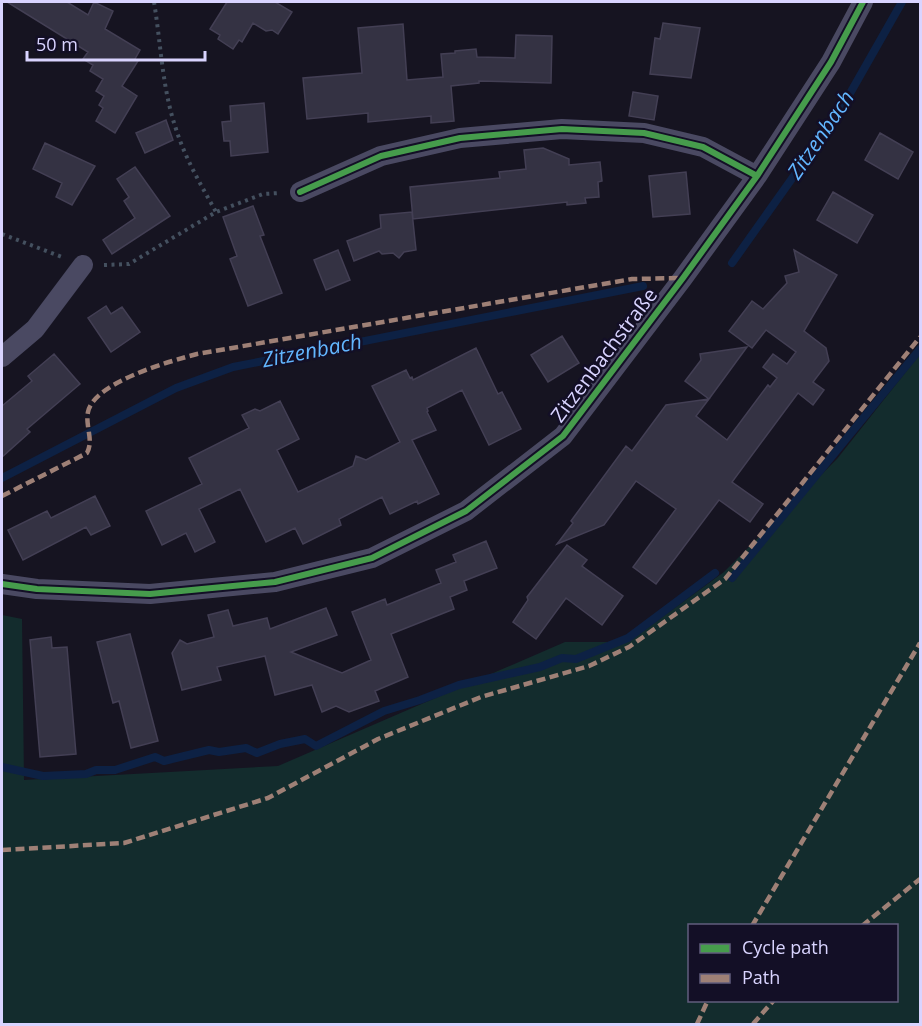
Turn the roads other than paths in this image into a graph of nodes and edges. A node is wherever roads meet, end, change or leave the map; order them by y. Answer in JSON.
{"nodes":[{"id":1,"x":863,"y":2,"type":"edge"},
{"id":2,"x":757,"y":176,"type":"junction"},
{"id":3,"x":300,"y":192,"type":"road end"},
{"id":4,"x":83,"y":265,"type":"road end"},
{"id":5,"x":2,"y":357,"type":"edge"},
{"id":6,"x":2,"y":584,"type":"edge"}],
"edges":[{"from":1,"to":2,"type":"street","name":"Zitzenbachstraße"},
{"from":2,"to":3,"type":"street"},
{"from":2,"to":6,"type":"street","name":"Zitzenbachstraße"},
{"from":4,"to":5,"type":"street"}]}
